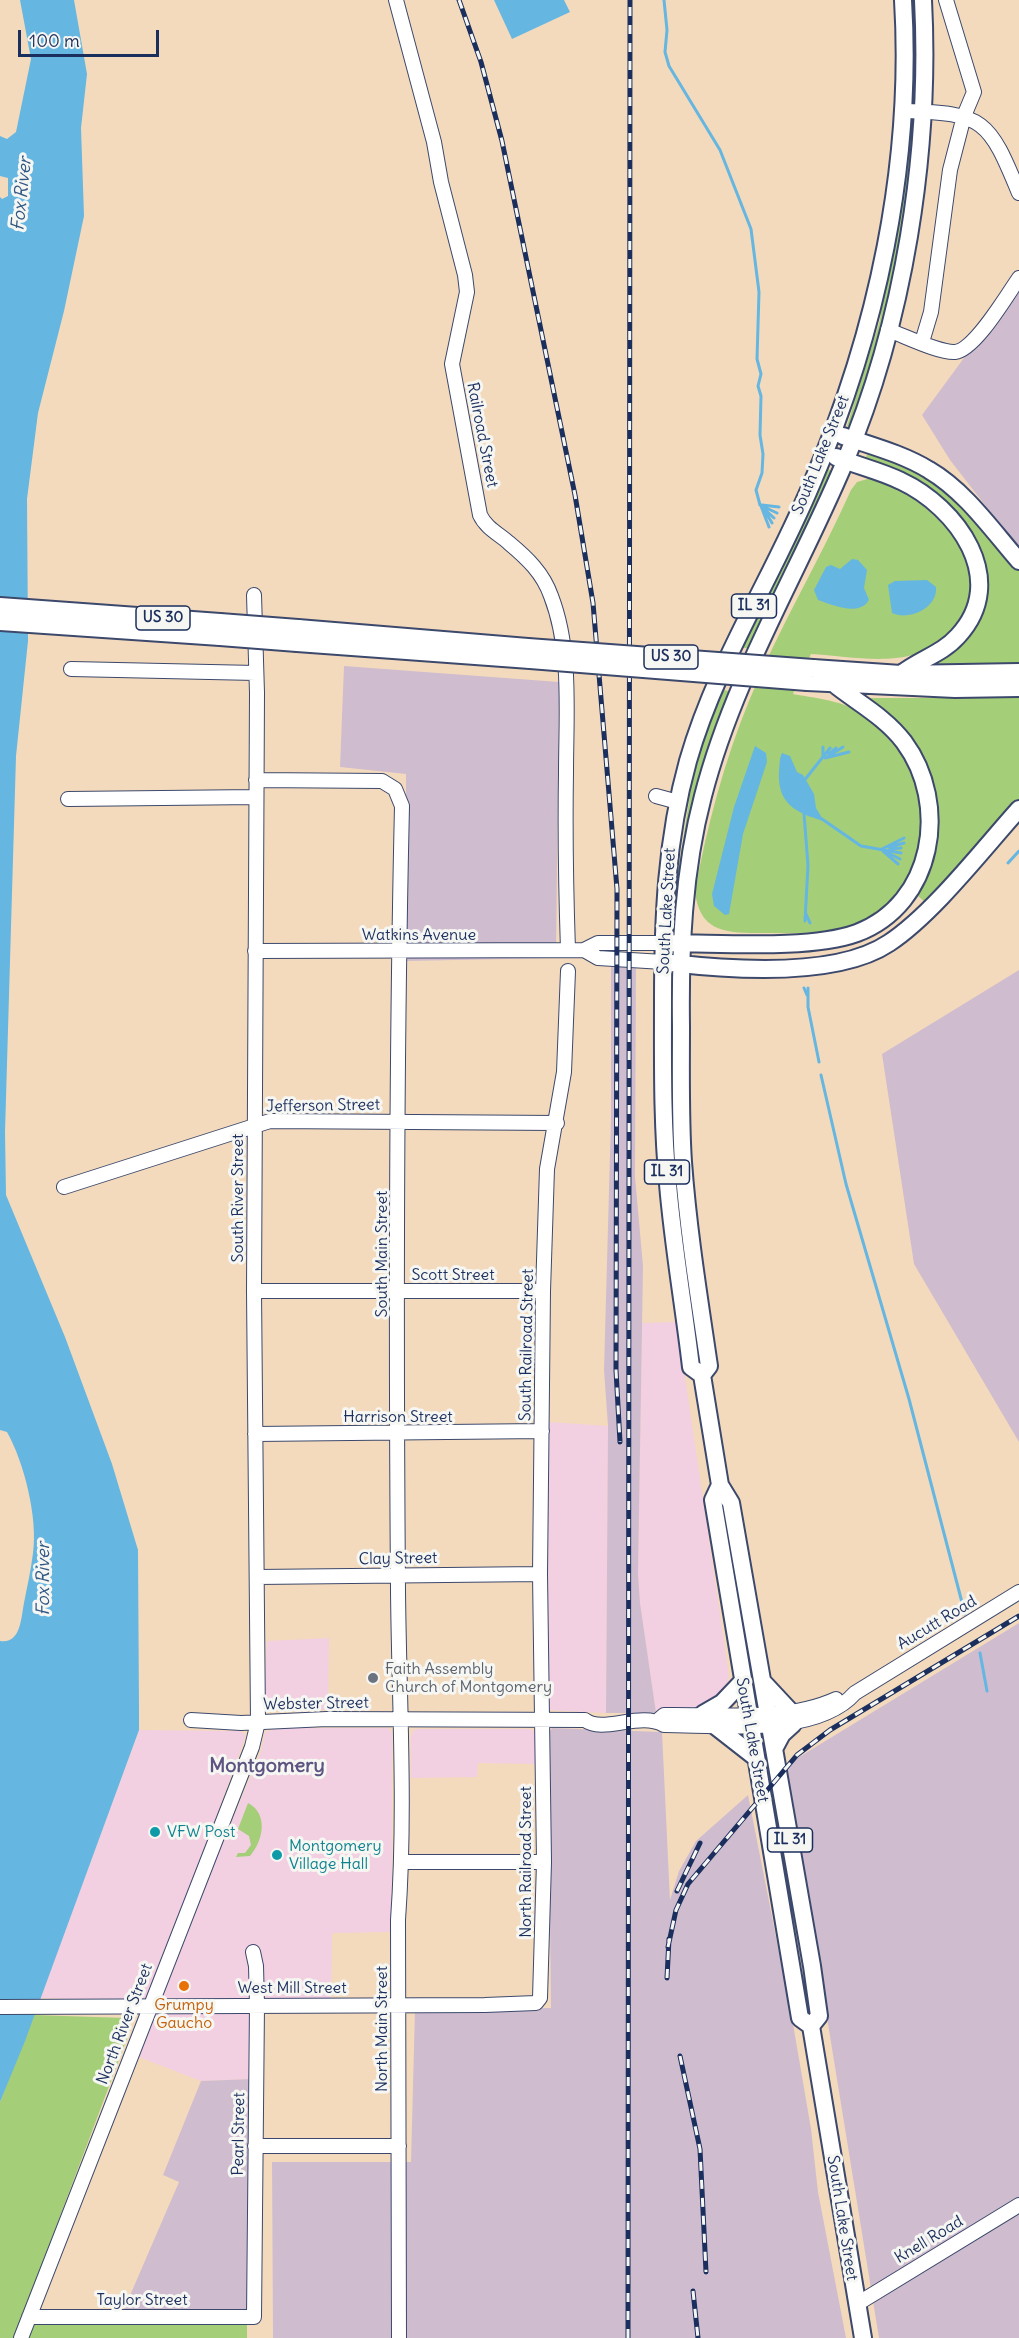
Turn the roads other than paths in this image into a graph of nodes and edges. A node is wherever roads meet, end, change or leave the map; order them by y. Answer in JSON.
{"nodes":[{"id":1,"x":396,"y":0,"type":"edge"},
{"id":2,"x":903,"y":0,"type":"edge"},
{"id":3,"x":923,"y":0,"type":"edge"},
{"id":4,"x":946,"y":0,"type":"edge"},
{"id":5,"x":905,"y":111,"type":"junction"},
{"id":6,"x":922,"y":112,"type":"junction"},
{"id":7,"x":964,"y":116,"type":"junction"},
{"id":8,"x":1019,"y":193,"type":"edge"},
{"id":9,"x":1019,"y":278,"type":"edge"},
{"id":10,"x":1019,"y":286,"type":"edge"},
{"id":11,"x":1007,"y":295,"type":"junction"},
{"id":12,"x":888,"y":330,"type":"junction"},
{"id":13,"x":922,"y":342,"type":"junction"},
{"id":14,"x":833,"y":433,"type":"junction"},
{"id":15,"x":853,"y":440,"type":"junction"},
{"id":16,"x":825,"y":452,"type":"junction"},
{"id":17,"x":845,"y":461,"type":"junction"},
{"id":18,"x":1019,"y":561,"type":"edge"},
{"id":19,"x":254,"y":595,"type":"dead end"},
{"id":20,"x":0,"y":606,"type":"edge"},
{"id":21,"x":0,"y":622,"type":"edge"},
{"id":22,"x":105,"y":622,"type":"junction"},
{"id":23,"x":71,"y":669,"type":"dead end"},
{"id":24,"x":1019,"y":672,"type":"edge"},
{"id":25,"x":256,"y":673,"type":"junction"},
{"id":26,"x":901,"y":674,"type":"junction"},
{"id":27,"x":810,"y":675,"type":"junction"},
{"id":28,"x":834,"y":684,"type":"junction"},
{"id":29,"x":1019,"y":688,"type":"edge"},
{"id":30,"x":256,"y":780,"type":"junction"},
{"id":31,"x":656,"y":796,"type":"dead end"},
{"id":32,"x":256,"y":797,"type":"junction"},
{"id":33,"x":68,"y":799,"type":"dead end"},
{"id":34,"x":678,"y":801,"type":"junction"},
{"id":35,"x":1019,"y":809,"type":"edge"},
{"id":36,"x":663,"y":943,"type":"junction"},
{"id":37,"x":682,"y":943,"type":"junction"},
{"id":38,"x":568,"y":950,"type":"junction"},
{"id":39,"x":584,"y":950,"type":"junction"},
{"id":40,"x":255,"y":951,"type":"junction"},
{"id":41,"x":398,"y":952,"type":"junction"},
{"id":42,"x":663,"y":962,"type":"junction"},
{"id":43,"x":681,"y":964,"type":"junction"},
{"id":44,"x":568,"y":971,"type":"dead end"},
{"id":45,"x":398,"y":1121,"type":"junction"},
{"id":46,"x":557,"y":1123,"type":"junction"},
{"id":47,"x":255,"y":1125,"type":"junction"},
{"id":48,"x":64,"y":1187,"type":"dead end"},
{"id":49,"x":254,"y":1291,"type":"junction"},
{"id":50,"x":398,"y":1291,"type":"junction"},
{"id":51,"x":543,"y":1291,"type":"junction"},
{"id":52,"x":702,"y":1375,"type":"junction"},
{"id":53,"x":542,"y":1431,"type":"junction"},
{"id":54,"x":398,"y":1433,"type":"junction"},
{"id":55,"x":255,"y":1434,"type":"junction"},
{"id":56,"x":720,"y":1485,"type":"junction"},
{"id":57,"x":540,"y":1574,"type":"junction"},
{"id":58,"x":398,"y":1576,"type":"junction"},
{"id":59,"x":256,"y":1577,"type":"junction"},
{"id":60,"x":1019,"y":1592,"type":"edge"},
{"id":61,"x":762,"y":1680,"type":"junction"},
{"id":62,"x":742,"y":1682,"type":"junction"},
{"id":63,"x":873,"y":1682,"type":"joint"},
{"id":64,"x":792,"y":1718,"type":"junction"},
{"id":65,"x":749,"y":1719,"type":"junction"},
{"id":66,"x":769,"y":1719,"type":"junction"},
{"id":67,"x":191,"y":1720,"type":"dead end"},
{"id":68,"x":401,"y":1720,"type":"junction"},
{"id":69,"x":542,"y":1720,"type":"junction"},
{"id":70,"x":709,"y":1720,"type":"junction"},
{"id":71,"x":258,"y":1722,"type":"junction"},
{"id":72,"x":774,"y":1749,"type":"junction"},
{"id":73,"x":755,"y":1757,"type":"junction"},
{"id":74,"x":401,"y":1862,"type":"junction"},
{"id":75,"x":544,"y":1862,"type":"junction"},
{"id":76,"x":253,"y":1952,"type":"dead end"},
{"id":77,"x":536,"y":2003,"type":"joint"},
{"id":78,"x":398,"y":2004,"type":"junction"},
{"id":79,"x":257,"y":2005,"type":"junction"},
{"id":80,"x":150,"y":2006,"type":"junction"},
{"id":81,"x":0,"y":2007,"type":"edge"},
{"id":82,"x":811,"y":2026,"type":"junction"},
{"id":83,"x":255,"y":2146,"type":"junction"},
{"id":84,"x":399,"y":2146,"type":"junction"},
{"id":85,"x":1019,"y":2205,"type":"edge"},
{"id":86,"x":857,"y":2304,"type":"junction"},
{"id":87,"x":29,"y":2316,"type":"junction"},
{"id":88,"x":254,"y":2317,"type":"joint"},
{"id":89,"x":21,"y":2338,"type":"edge"},
{"id":90,"x":399,"y":2338,"type":"edge"},
{"id":91,"x":863,"y":2338,"type":"edge"}],
"edges":[{"from":1,"to":38,"type":"street","name":"Railroad Street"},
{"from":2,"to":5,"type":"main road","number":"IL 31"},
{"from":3,"to":6,"type":"main road","number":"IL 31"},
{"from":4,"to":7,"type":"street"},
{"from":5,"to":6,"type":"street"},
{"from":5,"to":14,"type":"main road","name":"South Lake Street","number":"IL 31"},
{"from":6,"to":7,"type":"street"},
{"from":6,"to":12,"type":"main road","number":"IL 31"},
{"from":7,"to":8,"type":"street"},
{"from":7,"to":13,"type":"street"},
{"from":9,"to":11,"type":"street"},
{"from":10,"to":11,"type":"street"},
{"from":11,"to":13,"type":"street"},
{"from":12,"to":13,"type":"street"},
{"from":12,"to":15,"type":"main road","name":"South Lake Street","number":"IL 31"},
{"from":14,"to":15,"type":"main road"},
{"from":14,"to":16,"type":"main road","name":"South Lake Street","number":"IL 31"},
{"from":15,"to":17,"type":"main road","name":"South Lake Street","number":"IL 31"},
{"from":15,"to":18,"type":"main road"},
{"from":16,"to":17,"type":"main road"},
{"from":16,"to":34,"type":"main road","name":"South Lake Street","number":"IL 31"},
{"from":17,"to":26,"type":"main road"},
{"from":17,"to":37,"type":"main road","name":"South Lake Street","number":"IL 31"},
{"from":19,"to":25,"type":"street","name":"South River Street"},
{"from":20,"to":22,"type":"main road","number":"US 30"},
{"from":21,"to":22,"type":"main road","number":"US 30"},
{"from":22,"to":27,"type":"main road","number":"US 30","bridge":true},
{"from":23,"to":25,"type":"street"},
{"from":24,"to":26,"type":"main road","number":"US 30"},
{"from":25,"to":30,"type":"street","name":"South River Street"},
{"from":26,"to":27,"type":"main road","number":"US 30"},
{"from":27,"to":28,"type":"main road","number":"US 30"},
{"from":28,"to":29,"type":"main road","number":"US 30"},
{"from":28,"to":37,"type":"main road"},
{"from":30,"to":32,"type":"street","name":"South River Street"},
{"from":30,"to":41,"type":"street","name":"South Main Street"},
{"from":31,"to":34,"type":"street"},
{"from":32,"to":33,"type":"street"},
{"from":32,"to":40,"type":"street","name":"South River Street"},
{"from":34,"to":36,"type":"main road","name":"South Lake Street","number":"IL 31"},
{"from":35,"to":43,"type":"main road"},
{"from":36,"to":37,"type":"main road"},
{"from":36,"to":39,"type":"street","name":"Watkins Avenue"},
{"from":36,"to":42,"type":"main road","name":"South Lake Street","number":"IL 31"},
{"from":37,"to":43,"type":"main road","name":"South Lake Street","number":"IL 31"},
{"from":38,"to":39,"type":"street","name":"Watkins Avenue"},
{"from":38,"to":41,"type":"street","name":"Watkins Avenue"},
{"from":39,"to":42,"type":"street","name":"Watkins Avenue"},
{"from":40,"to":41,"type":"street","name":"Watkins Avenue"},
{"from":40,"to":47,"type":"street","name":"South River Street"},
{"from":41,"to":45,"type":"street","name":"South Main Street"},
{"from":42,"to":43,"type":"main road"},
{"from":42,"to":52,"type":"main road","name":"South Lake Street","number":"IL 31"},
{"from":43,"to":52,"type":"main road","name":"South Lake Street","number":"IL 31"},
{"from":44,"to":46,"type":"street","name":"South Railroad Street"},
{"from":45,"to":46,"type":"street","name":"Jefferson Street"},
{"from":45,"to":47,"type":"street","name":"Jefferson Street"},
{"from":45,"to":50,"type":"street","name":"South Main Street"},
{"from":46,"to":51,"type":"street","name":"South Railroad Street"},
{"from":47,"to":48,"type":"street","name":"Jefferson Street"},
{"from":47,"to":49,"type":"street","name":"South River Street"},
{"from":49,"to":50,"type":"street","name":"Scott Street"},
{"from":49,"to":55,"type":"street","name":"South River Street"},
{"from":50,"to":51,"type":"street","name":"Scott Street"},
{"from":50,"to":54,"type":"street","name":"South Main Street"},
{"from":51,"to":53,"type":"street","name":"South Railroad Street"},
{"from":52,"to":56,"type":"main road","name":"South Lake Street","number":"IL 31"},
{"from":53,"to":54,"type":"street","name":"Harrison Street"},
{"from":53,"to":57,"type":"street","name":"South Railroad Street"},
{"from":54,"to":55,"type":"street","name":"Harrison Street"},
{"from":54,"to":58,"type":"street","name":"South Main Street"},
{"from":55,"to":59,"type":"street","name":"South River Street"},
{"from":56,"to":61,"type":"main road","name":"South Lake Street","number":"IL 31"},
{"from":56,"to":62,"type":"main road","name":"South Lake Street","number":"IL 31"},
{"from":57,"to":58,"type":"street","name":"Clay Street"},
{"from":57,"to":69,"type":"street","name":"South Railroad Street"},
{"from":58,"to":59,"type":"street","name":"Clay Street"},
{"from":58,"to":68,"type":"street","name":"South Main Street"},
{"from":59,"to":71,"type":"street","name":"South River Street"},
{"from":60,"to":63,"type":"street","name":"Aucutt Road"},
{"from":61,"to":64,"type":"main road"},
{"from":61,"to":66,"type":"main road","name":"South Lake Street","number":"IL 31"},
{"from":62,"to":65,"type":"main road","name":"South Lake Street","number":"IL 31"},
{"from":62,"to":70,"type":"main road"},
{"from":63,"to":64,"type":"street","name":"Webster Street"},
{"from":64,"to":66,"type":"street","name":"Webster Street"},
{"from":64,"to":72,"type":"main road"},
{"from":65,"to":66,"type":"street","name":"Webster Street"},
{"from":65,"to":70,"type":"street","name":"Webster Street"},
{"from":65,"to":73,"type":"main road","name":"South Lake Street","number":"IL 31"},
{"from":66,"to":72,"type":"main road","name":"South Lake Street","number":"IL 31"},
{"from":67,"to":71,"type":"street","name":"Webster Street"},
{"from":68,"to":69,"type":"street","name":"Webster Street"},
{"from":68,"to":71,"type":"street","name":"Webster Street"},
{"from":68,"to":74,"type":"street","name":"North Main Street"},
{"from":69,"to":70,"type":"street","name":"Webster Street"},
{"from":69,"to":75,"type":"street","name":"North Railroad Street"},
{"from":70,"to":73,"type":"main road"},
{"from":71,"to":80,"type":"street","name":"North River Street"},
{"from":72,"to":82,"type":"main road","name":"South Lake Street","number":"IL 31"},
{"from":73,"to":82,"type":"main road","name":"South Lake Street","number":"IL 31"},
{"from":74,"to":75,"type":"street"},
{"from":74,"to":78,"type":"street","name":"North Main Street"},
{"from":75,"to":77,"type":"street","name":"North Railroad Street"},
{"from":76,"to":79,"type":"street","name":"Pearl Street"},
{"from":77,"to":78,"type":"street","name":"West Mill Street"},
{"from":78,"to":79,"type":"street","name":"West Mill Street"},
{"from":78,"to":84,"type":"street","name":"North Main Street"},
{"from":79,"to":80,"type":"street","name":"West Mill Street"},
{"from":79,"to":83,"type":"street","name":"Pearl Street"},
{"from":80,"to":81,"type":"street","name":"West Mill Street"},
{"from":80,"to":87,"type":"street","name":"North River Street"},
{"from":82,"to":86,"type":"main road","name":"South Lake Street","number":"IL 31"},
{"from":83,"to":84,"type":"street"},
{"from":83,"to":88,"type":"street","name":"Pearl Street"},
{"from":84,"to":90,"type":"street","name":"North Main Street"},
{"from":85,"to":86,"type":"street","name":"Knell Road"},
{"from":86,"to":91,"type":"main road","name":"South Lake Street","number":"IL 31"},
{"from":87,"to":88,"type":"street","name":"Taylor Street"},
{"from":87,"to":89,"type":"street","name":"North River Street"}]}
